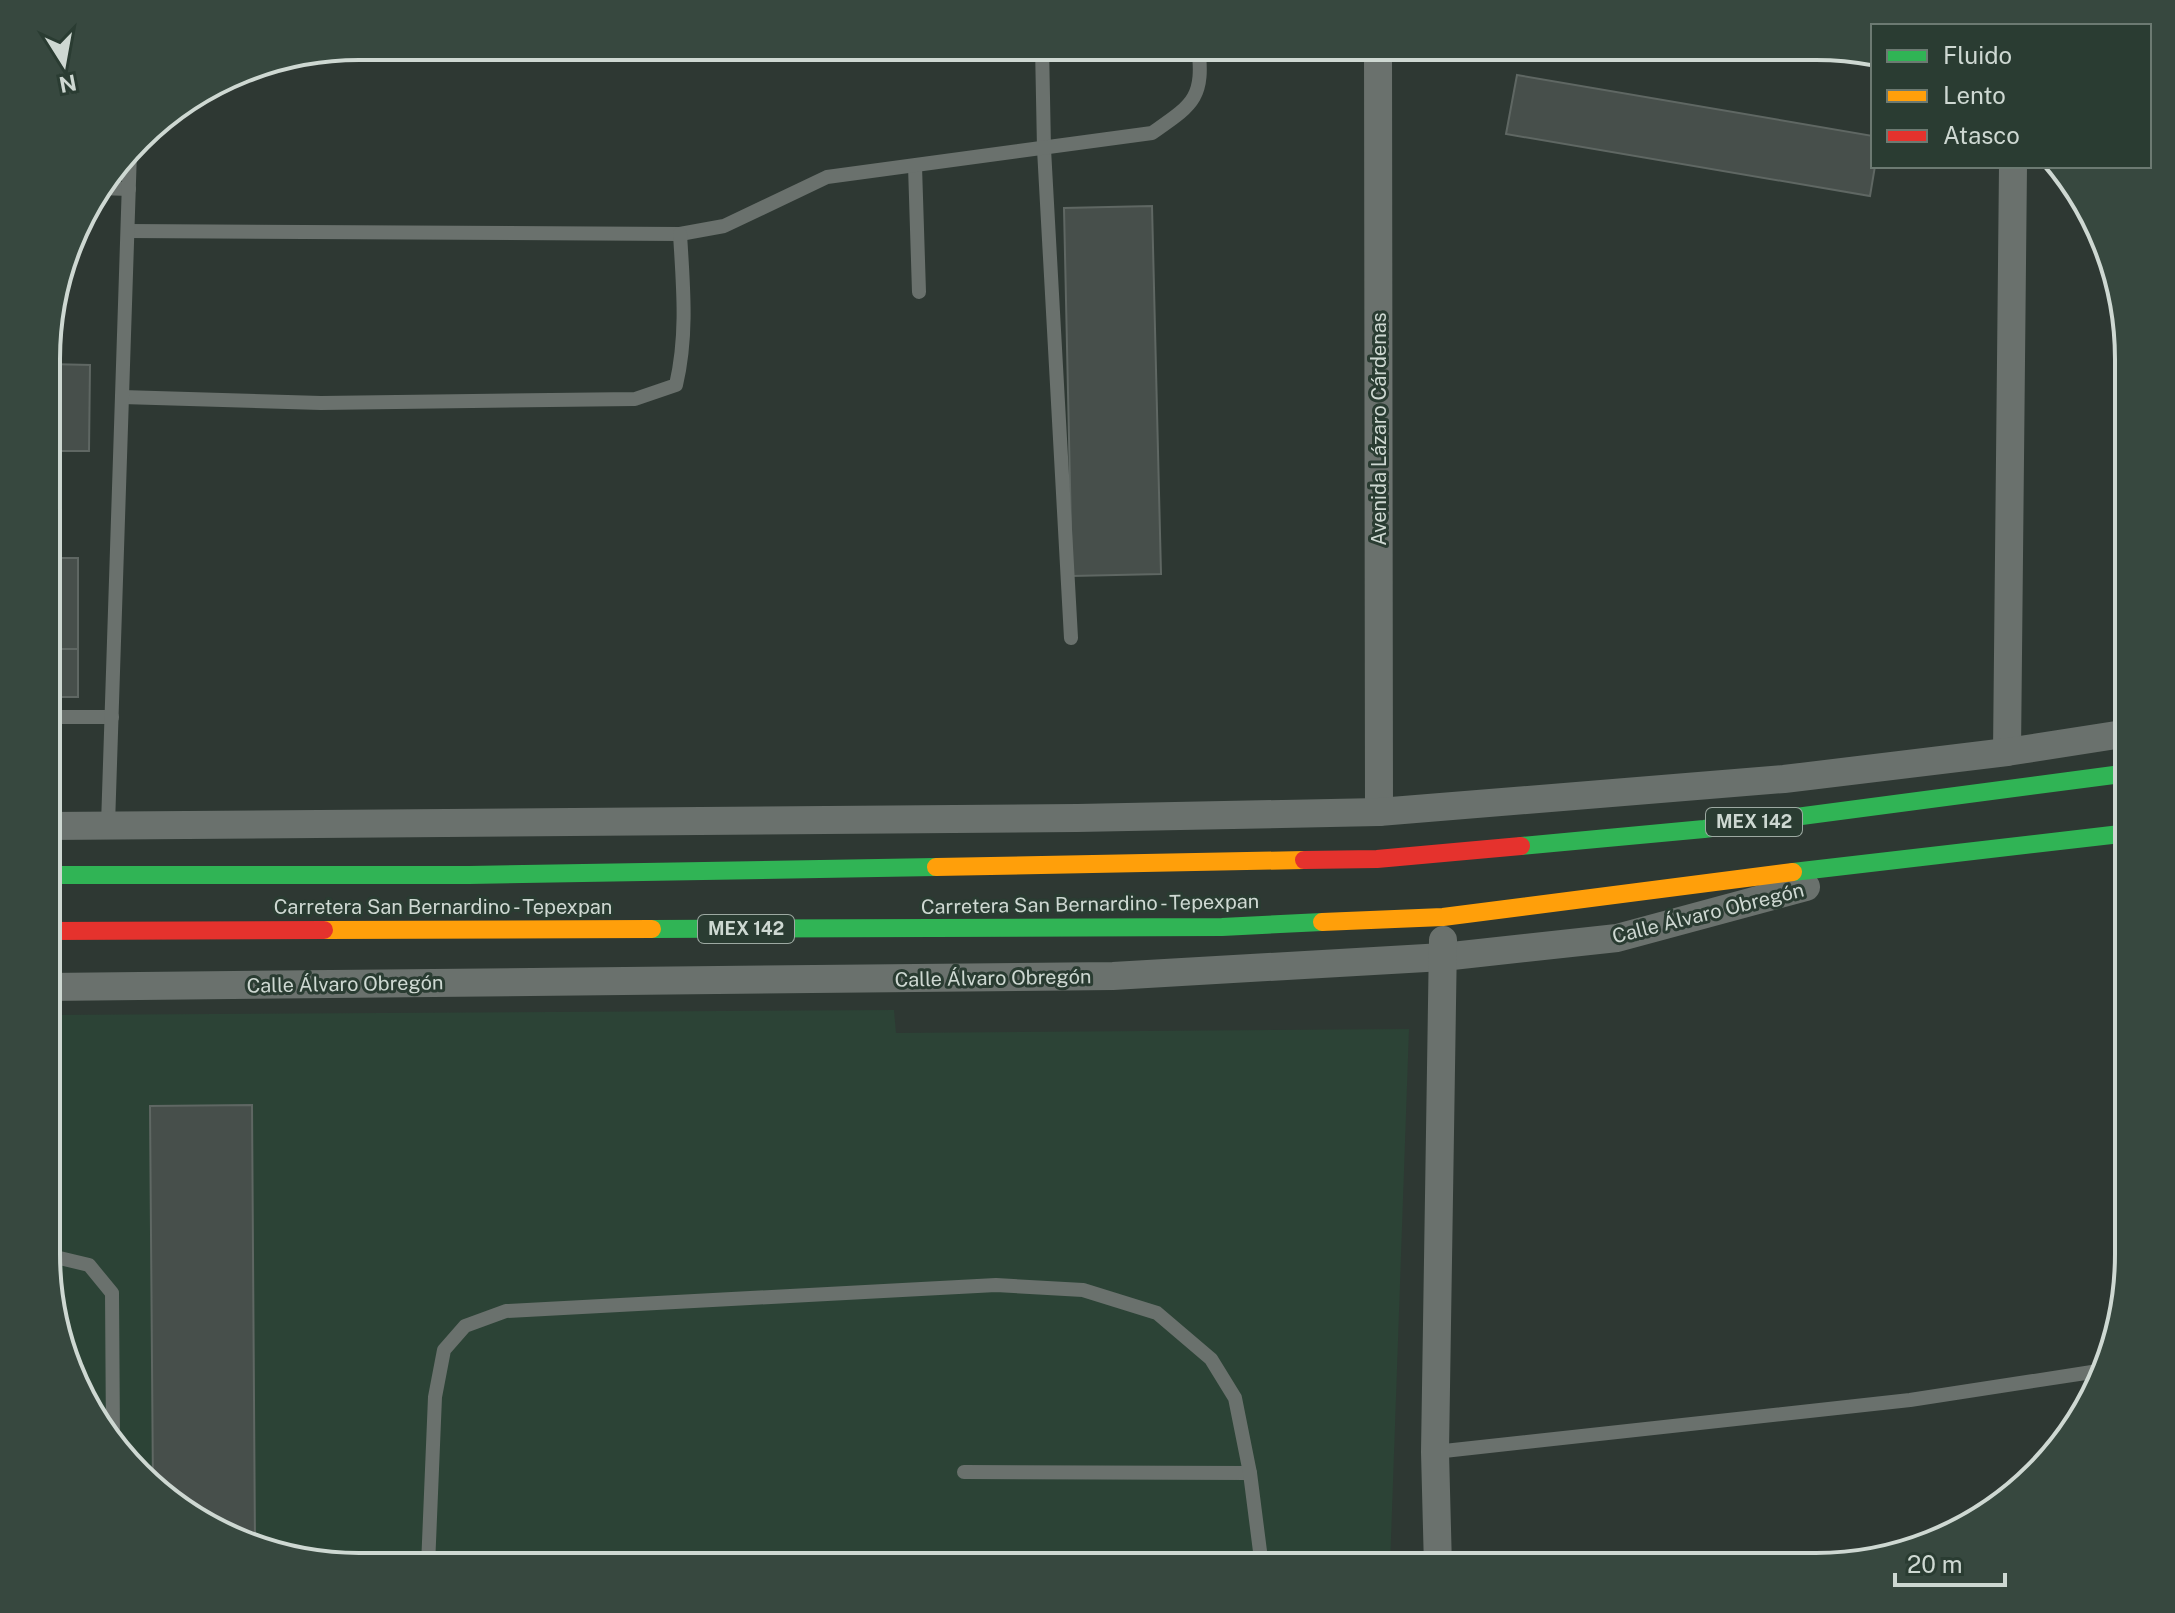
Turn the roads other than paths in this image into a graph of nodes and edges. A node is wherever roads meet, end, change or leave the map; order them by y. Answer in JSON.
{"nodes":[{"id":1,"x":1042,"y":60,"type":"edge"},
{"id":2,"x":1200,"y":60,"type":"edge"},
{"id":3,"x":1378,"y":60,"type":"edge"},
{"id":4,"x":1044,"y":149,"type":"junction"},
{"id":5,"x":915,"y":166,"type":"junction"},
{"id":6,"x":130,"y":168,"type":"edge"},
{"id":7,"x":2013,"y":168,"type":"edge"},
{"id":8,"x":113,"y":188,"type":"edge"},
{"id":9,"x":129,"y":189,"type":"junction"},
{"id":10,"x":128,"y":231,"type":"junction"},
{"id":11,"x":680,"y":234,"type":"junction"},
{"id":12,"x":919,"y":292,"type":"dead end"},
{"id":13,"x":122,"y":397,"type":"junction"},
{"id":14,"x":1071,"y":638,"type":"dead end"},
{"id":15,"x":60,"y":717,"type":"edge"},
{"id":16,"x":112,"y":717,"type":"junction"},
{"id":17,"x":2115,"y":735,"type":"edge"},
{"id":18,"x":2007,"y":752,"type":"junction"},
{"id":19,"x":2115,"y":775,"type":"edge"},
{"id":20,"x":1379,"y":812,"type":"junction"},
{"id":21,"x":108,"y":825,"type":"junction"},
{"id":22,"x":60,"y":826,"type":"edge"},
{"id":23,"x":2115,"y":835,"type":"edge"},
{"id":24,"x":1926,"y":855,"type":"junction"},
{"id":25,"x":60,"y":875,"type":"edge"},
{"id":26,"x":1443,"y":917,"type":"junction"},
{"id":27,"x":60,"y":931,"type":"edge"},
{"id":28,"x":1443,"y":957,"type":"junction"},
{"id":29,"x":60,"y":987,"type":"edge"},
{"id":30,"x":60,"y":1258,"type":"edge"},
{"id":31,"x":2090,"y":1372,"type":"edge"},
{"id":32,"x":113,"y":1424,"type":"edge"},
{"id":33,"x":1435,"y":1452,"type":"junction"},
{"id":34,"x":964,"y":1472,"type":"dead end"},
{"id":35,"x":1250,"y":1473,"type":"junction"},
{"id":36,"x":429,"y":1553,"type":"edge"},
{"id":37,"x":1260,"y":1553,"type":"edge"},
{"id":38,"x":1438,"y":1553,"type":"edge"}],
"edges":[{"from":1,"to":4,"type":"lane"},
{"from":2,"to":4,"type":"lane"},
{"from":3,"to":20,"type":"street","name":"Avenida Lázaro Cárdenas"},
{"from":4,"to":5,"type":"lane"},
{"from":4,"to":14,"type":"lane"},
{"from":5,"to":11,"type":"lane"},
{"from":5,"to":12,"type":"lane"},
{"from":6,"to":9,"type":"lane"},
{"from":7,"to":18,"type":"street"},
{"from":8,"to":9,"type":"lane"},
{"from":9,"to":10,"type":"lane"},
{"from":10,"to":11,"type":"lane"},
{"from":10,"to":13,"type":"lane"},
{"from":11,"to":13,"type":"lane"},
{"from":13,"to":16,"type":"lane"},
{"from":15,"to":16,"type":"lane"},
{"from":16,"to":21,"type":"lane"},
{"from":17,"to":18,"type":"street"},
{"from":18,"to":20,"type":"street"},
{"from":19,"to":25,"type":"highway","name":"Carretera San Bernardino - Tepexpan","number":"MEX 142"},
{"from":20,"to":21,"type":"street"},
{"from":21,"to":22,"type":"street"},
{"from":23,"to":24,"type":"highway","name":"Carretera San Bernardino - Tepexpan","number":"MEX 142"},
{"from":24,"to":26,"type":"highway","name":"Carretera San Bernardino - Tepexpan","number":"MEX 142"},
{"from":24,"to":28,"type":"street","name":"Calle Álvaro Obregón"},
{"from":26,"to":27,"type":"highway","name":"Carretera San Bernardino - Tepexpan","number":"MEX 142"},
{"from":26,"to":28,"type":"street"},
{"from":28,"to":29,"type":"street","name":"Calle Álvaro Obregón"},
{"from":28,"to":33,"type":"street"},
{"from":30,"to":32,"type":"lane"},
{"from":31,"to":33,"type":"lane"},
{"from":33,"to":38,"type":"street"},
{"from":34,"to":35,"type":"lane"},
{"from":35,"to":36,"type":"lane"},
{"from":35,"to":37,"type":"lane"}]}
